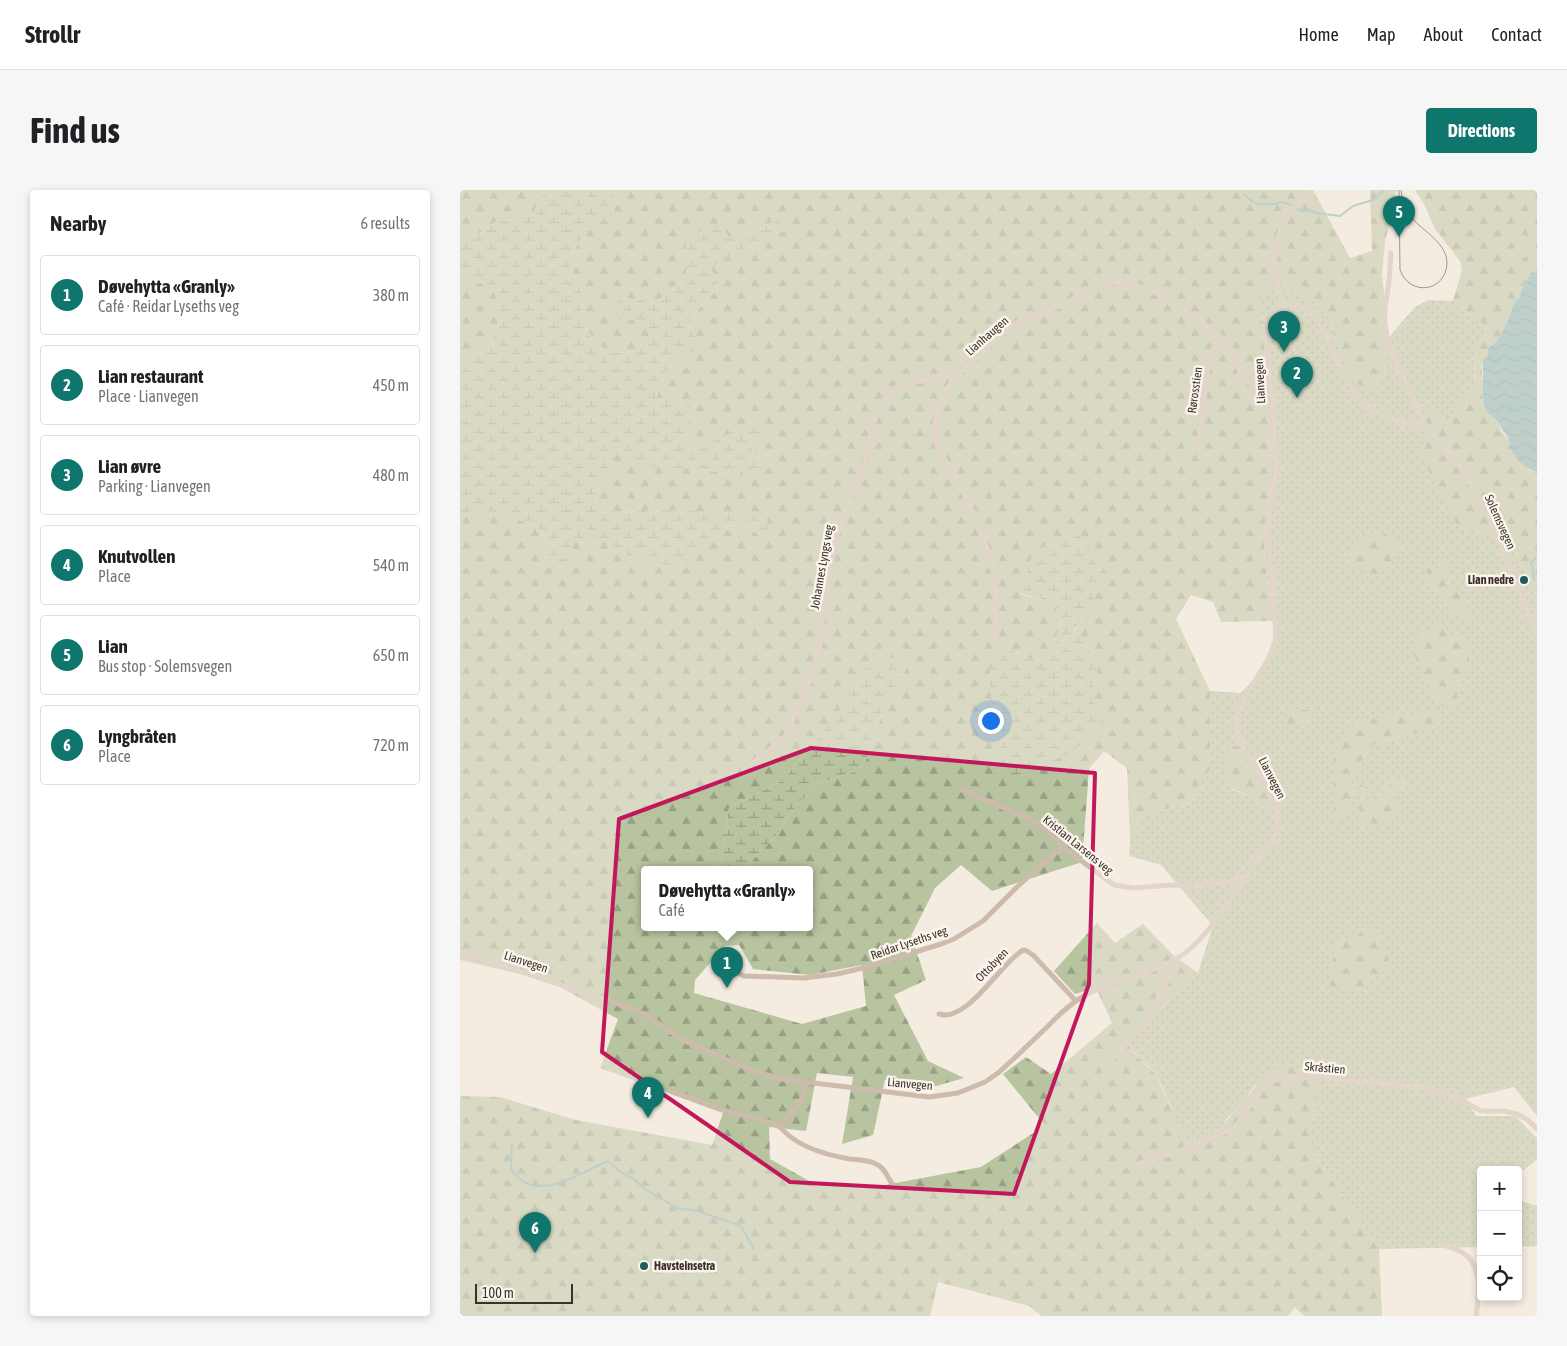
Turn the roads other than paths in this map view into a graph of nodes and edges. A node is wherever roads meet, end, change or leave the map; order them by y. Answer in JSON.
{"nodes":[{"id":1,"x":1310,"y":190,"type":"edge"},
{"id":2,"x":1391,"y":253,"type":"dead end"},
{"id":3,"x":1283,"y":306,"type":"junction"},
{"id":4,"x":1218,"y":335,"type":"junction"},
{"id":5,"x":958,"y":374,"type":"junction"},
{"id":6,"x":1270,"y":384,"type":"junction"},
{"id":7,"x":1426,"y":427,"type":"junction"},
{"id":8,"x":1198,"y":449,"type":"dead end"},
{"id":9,"x":1537,"y":636,"type":"edge"},
{"id":10,"x":995,"y":644,"type":"dead end"},
{"id":11,"x":743,"y":770,"type":"dead end"},
{"id":12,"x":963,"y":790,"type":"dead end"},
{"id":13,"x":1064,"y":845,"type":"junction"},
{"id":14,"x":1245,"y":877,"type":"junction"},
{"id":15,"x":460,"y":952,"type":"edge"},
{"id":16,"x":1176,"y":958,"type":"junction"},
{"id":17,"x":733,"y":965,"type":"dead end"},
{"id":18,"x":1076,"y":1001,"type":"junction"},
{"id":19,"x":939,"y":1014,"type":"dead end"},
{"id":20,"x":1111,"y":1060,"type":"dead end"},
{"id":21,"x":807,"y":1082,"type":"junction"},
{"id":22,"x":672,"y":1092,"type":"dead end"},
{"id":23,"x":780,"y":1127,"type":"junction"},
{"id":24,"x":1537,"y":1130,"type":"edge"},
{"id":25,"x":1131,"y":1168,"type":"dead end"},
{"id":26,"x":898,"y":1190,"type":"dead end"},
{"id":27,"x":1440,"y":1244,"type":"dead end"},
{"id":28,"x":1476,"y":1316,"type":"edge"}],
"edges":[{"from":1,"to":3,"type":"street"},
{"from":2,"to":7,"type":"street","name":"Solemsvegen"},
{"from":3,"to":6,"type":"street","name":"Lianvegen"},
{"from":3,"to":7,"type":"street","name":"Solemsvegen"},
{"from":4,"to":5,"type":"street","name":"Lianhaugen"},
{"from":4,"to":6,"type":"street","name":"Lianhaugen"},
{"from":4,"to":8,"type":"street","name":"Rørosstien"},
{"from":5,"to":10,"type":"street","name":"Lianhaugen"},
{"from":5,"to":11,"type":"street","name":"Johannes Lyngs veg"},
{"from":6,"to":14,"type":"street","name":"Lianvegen"},
{"from":7,"to":9,"type":"street","name":"Solemsvegen"},
{"from":12,"to":13,"type":"street","name":"Kristian Larsens veg"},
{"from":13,"to":14,"type":"street","name":"Kristian Larsens veg"},
{"from":13,"to":17,"type":"street","name":"Reidar Lyseths veg"},
{"from":14,"to":16,"type":"street","name":"Lianvegen"},
{"from":15,"to":21,"type":"street","name":"Lianvegen"},
{"from":16,"to":18,"type":"street","name":"Lianvegen"},
{"from":16,"to":20,"type":"street"},
{"from":18,"to":19,"type":"street","name":"Ottobyen"},
{"from":18,"to":21,"type":"street","name":"Lianvegen"},
{"from":21,"to":23,"type":"street"},
{"from":22,"to":23,"type":"street"},
{"from":23,"to":26,"type":"street"},
{"from":24,"to":25,"type":"street","name":"Skråstien"},
{"from":27,"to":28,"type":"street"}]}
